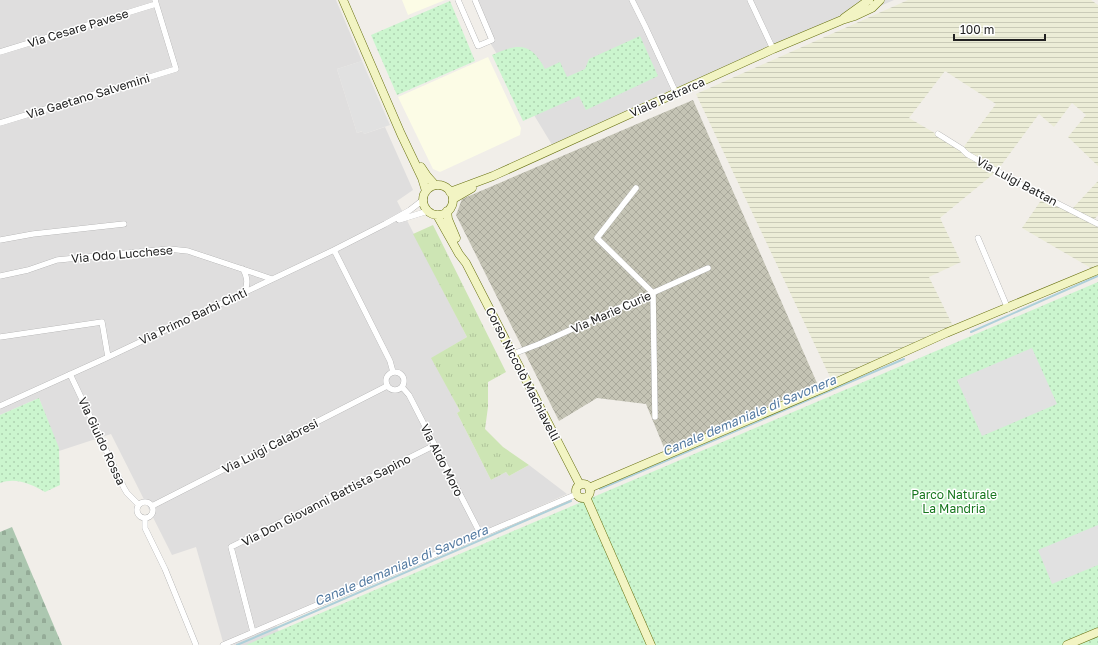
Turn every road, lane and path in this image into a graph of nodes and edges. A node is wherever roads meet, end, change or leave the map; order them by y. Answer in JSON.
{"nodes":[{"id":1,"x":343,"y":0,"type":"edge"},
{"id":2,"x":458,"y":0,"type":"edge"},
{"id":3,"x":475,"y":0,"type":"edge"},
{"id":4,"x":632,"y":0,"type":"edge"},
{"id":5,"x":750,"y":0,"type":"edge"},
{"id":6,"x":869,"y":0,"type":"edge"},
{"id":7,"x":880,"y":0,"type":"edge"},
{"id":8,"x":156,"y":2,"type":"edge"},
{"id":9,"x":842,"y":20,"type":"junction"},
{"id":10,"x":773,"y":49,"type":"junction"},
{"id":11,"x":0,"y":52,"type":"edge"},
{"id":12,"x":676,"y":93,"type":"junction"},
{"id":13,"x":0,"y":123,"type":"edge"},
{"id":14,"x":401,"y":134,"type":"junction"},
{"id":15,"x":938,"y":134,"type":"dead end"},
{"id":16,"x":435,"y":185,"type":"junction"},
{"id":17,"x":636,"y":188,"type":"dead end"},
{"id":18,"x":426,"y":191,"type":"junction"},
{"id":19,"x":451,"y":196,"type":"junction"},
{"id":20,"x":423,"y":200,"type":"junction"},
{"id":21,"x":428,"y":211,"type":"junction"},
{"id":22,"x":447,"y":212,"type":"junction"},
{"id":23,"x":437,"y":214,"type":"junction"},
{"id":24,"x":124,"y":224,"type":"dead end"},
{"id":25,"x":385,"y":224,"type":"junction"},
{"id":26,"x":1098,"y":224,"type":"edge"},
{"id":27,"x":978,"y":238,"type":"dead end"},
{"id":28,"x":0,"y":240,"type":"edge"},
{"id":29,"x":334,"y":250,"type":"junction"},
{"id":30,"x":466,"y":263,"type":"junction"},
{"id":31,"x":708,"y":268,"type":"dead end"},
{"id":32,"x":243,"y":270,"type":"junction"},
{"id":33,"x":1098,"y":270,"type":"edge"},
{"id":34,"x":0,"y":276,"type":"edge"},
{"id":35,"x":272,"y":279,"type":"junction"},
{"id":36,"x":244,"y":293,"type":"junction"},
{"id":37,"x":653,"y":293,"type":"junction"},
{"id":38,"x":1008,"y":309,"type":"junction"},
{"id":39,"x":991,"y":315,"type":"junction"},
{"id":40,"x":0,"y":337,"type":"edge"},
{"id":41,"x":901,"y":353,"type":"junction"},
{"id":42,"x":513,"y":354,"type":"junction"},
{"id":43,"x":108,"y":357,"type":"junction"},
{"id":44,"x":393,"y":372,"type":"junction"},
{"id":45,"x":70,"y":374,"type":"junction"},
{"id":46,"x":387,"y":386,"type":"junction"},
{"id":47,"x":402,"y":387,"type":"junction"},
{"id":48,"x":0,"y":406,"type":"edge"},
{"id":49,"x":655,"y":417,"type":"dead end"},
{"id":50,"x":435,"y":445,"type":"junction"},
{"id":51,"x":580,"y":485,"type":"junction"},
{"id":52,"x":589,"y":488,"type":"junction"},
{"id":53,"x":577,"y":494,"type":"junction"},
{"id":54,"x":586,"y":497,"type":"junction"},
{"id":55,"x":138,"y":504,"type":"junction"},
{"id":56,"x":152,"y":506,"type":"junction"},
{"id":57,"x":145,"y":518,"type":"junction"},
{"id":58,"x":481,"y":535,"type":"junction"},
{"id":59,"x":253,"y":632,"type":"junction"},
{"id":60,"x":1098,"y":632,"type":"edge"},
{"id":61,"x":196,"y":645,"type":"edge"},
{"id":62,"x":223,"y":645,"type":"edge"},
{"id":63,"x":651,"y":645,"type":"edge"},
{"id":64,"x":1068,"y":645,"type":"edge"}],
"edges":[{"from":1,"to":14,"type":"street"},
{"from":2,"to":3,"type":"street"},
{"from":4,"to":12,"type":"street"},
{"from":5,"to":10,"type":"street"},
{"from":6,"to":9,"type":"street","name":"Viale Petrarca"},
{"from":7,"to":9,"type":"street","name":"Viale Petrarca"},
{"from":8,"to":11,"type":"street","name":"Via Cesare Pavese"},
{"from":8,"to":13,"type":"street","name":"Via Gaetano Salvemini"},
{"from":9,"to":10,"type":"street","name":"Viale Petrarca"},
{"from":10,"to":12,"type":"street","name":"Viale Petrarca"},
{"from":12,"to":19,"type":"street","name":"Viale Petrarca"},
{"from":14,"to":16,"type":"street"},
{"from":14,"to":18,"type":"street"},
{"from":15,"to":26,"type":"street","name":"Via Luigi Battan"},
{"from":16,"to":18,"type":"street"},
{"from":16,"to":19,"type":"street"},
{"from":17,"to":37,"type":"street"},
{"from":18,"to":20,"type":"street"},
{"from":19,"to":22,"type":"street"},
{"from":20,"to":21,"type":"street"},
{"from":20,"to":25,"type":"street","name":"Via Primo Barbi Cinti"},
{"from":21,"to":23,"type":"street"},
{"from":21,"to":25,"type":"street","name":"Via Primo Barbi Cinti"},
{"from":22,"to":23,"type":"street"},
{"from":22,"to":30,"type":"street","name":"Corso Niccolò Machiavelli"},
{"from":23,"to":30,"type":"street","name":"Corso Niccolò Machiavelli"},
{"from":24,"to":28,"type":"street"},
{"from":25,"to":29,"type":"street","name":"Via Primo Barbi Cinti"},
{"from":27,"to":38,"type":"street"},
{"from":29,"to":35,"type":"street","name":"Via Primo Barbi Cinti"},
{"from":29,"to":44,"type":"street"},
{"from":30,"to":42,"type":"street","name":"Corso Niccolò Machiavelli"},
{"from":31,"to":37,"type":"street","name":"Via Marie Curie"},
{"from":32,"to":34,"type":"street","name":"Via Odo Lucchese"},
{"from":32,"to":35,"type":"street","name":"Via Odo Lucchese"},
{"from":32,"to":36,"type":"street"},
{"from":33,"to":38,"type":"street"},
{"from":35,"to":36,"type":"street","name":"Via Primo Barbi Cinti"},
{"from":36,"to":43,"type":"street","name":"Via Primo Barbi Cinti"},
{"from":37,"to":42,"type":"street","name":"Via Marie Curie"},
{"from":37,"to":49,"type":"street"},
{"from":38,"to":39,"type":"street"},
{"from":39,"to":41,"type":"street"},
{"from":39,"to":41,"type":"street"},
{"from":40,"to":43,"type":"street"},
{"from":41,"to":52,"type":"street"},
{"from":42,"to":51,"type":"street","name":"Corso Niccolò Machiavelli"},
{"from":43,"to":45,"type":"street","name":"Via Primo Barbi Cinti"},
{"from":44,"to":46,"type":"street"},
{"from":44,"to":47,"type":"street"},
{"from":45,"to":48,"type":"street","name":"Via Primo Barbi Cinti"},
{"from":45,"to":55,"type":"street","name":"Via Giuido Rossa"},
{"from":46,"to":47,"type":"street"},
{"from":46,"to":56,"type":"street","name":"Via Luigi Calabresi"},
{"from":47,"to":50,"type":"street","name":"Via Aldo Moro"},
{"from":50,"to":58,"type":"street","name":"Via Aldo Moro"},
{"from":50,"to":59,"type":"street","name":"Via Don Giovanni Battista Sapino"},
{"from":51,"to":52,"type":"street"},
{"from":51,"to":53,"type":"street"},
{"from":52,"to":54,"type":"street"},
{"from":53,"to":54,"type":"street"},
{"from":53,"to":58,"type":"street"},
{"from":54,"to":63,"type":"street"},
{"from":55,"to":56,"type":"street"},
{"from":55,"to":57,"type":"street"},
{"from":56,"to":57,"type":"street"},
{"from":57,"to":61,"type":"street"},
{"from":58,"to":59,"type":"street"},
{"from":59,"to":62,"type":"street"},
{"from":60,"to":64,"type":"street"}]}
